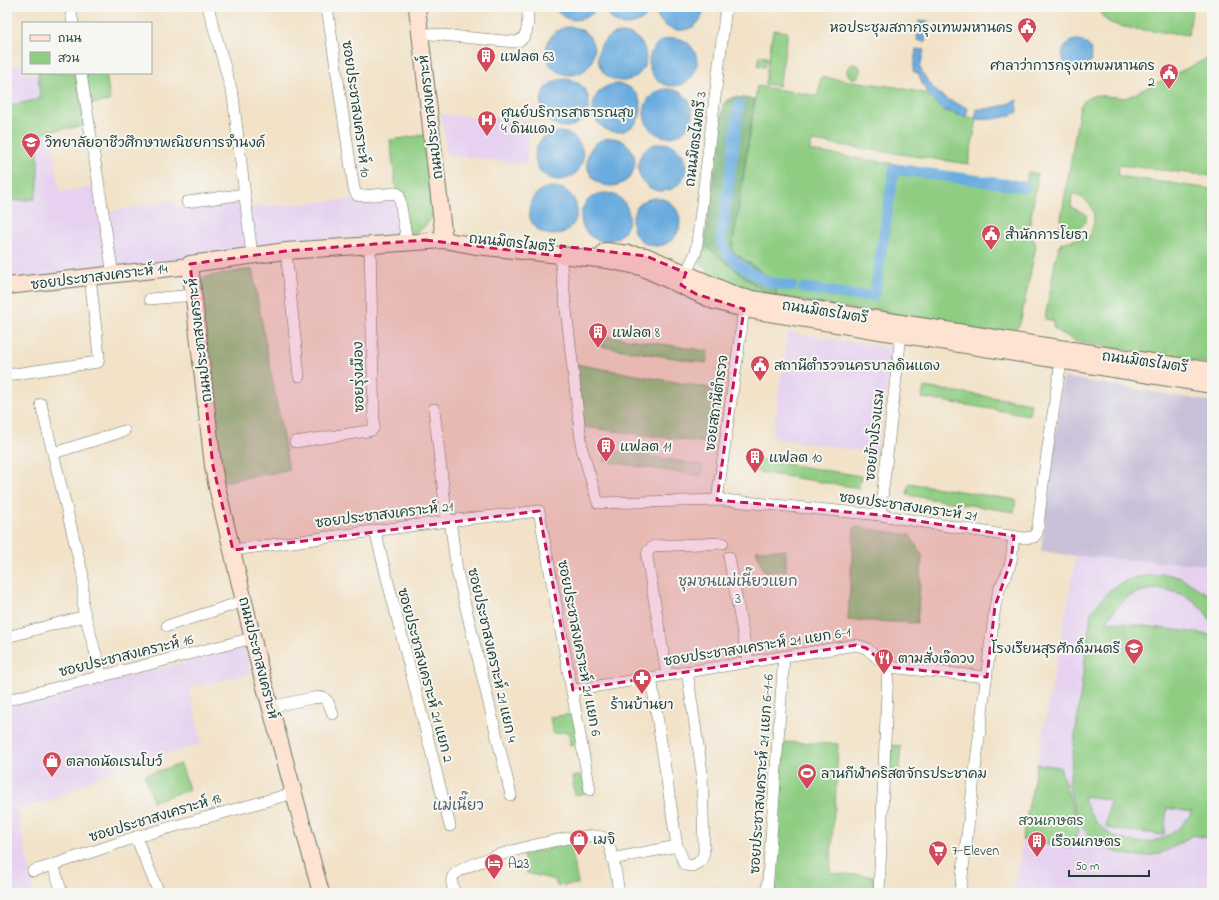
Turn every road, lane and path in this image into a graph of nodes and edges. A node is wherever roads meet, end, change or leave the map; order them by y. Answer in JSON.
{"nodes":[{"id":1,"x":70,"y":7,"type":"edge"},
{"id":2,"x":208,"y":7,"type":"edge"},
{"id":3,"x":327,"y":7,"type":"edge"},
{"id":4,"x":417,"y":7,"type":"edge"},
{"id":5,"x":528,"y":7,"type":"edge"},
{"id":6,"x":726,"y":7,"type":"edge"},
{"id":7,"x":73,"y":22,"type":"edge"},
{"id":8,"x":420,"y":33,"type":"junction"},
{"id":9,"x":81,"y":74,"type":"edge"},
{"id":10,"x":245,"y":194,"type":"junction"},
{"id":11,"x":187,"y":202,"type":"dead end"},
{"id":12,"x":444,"y":240,"type":"junction"},
{"id":13,"x":407,"y":242,"type":"junction"},
{"id":14,"x":370,"y":244,"type":"junction"},
{"id":15,"x":286,"y":251,"type":"junction"},
{"id":16,"x":561,"y":251,"type":"junction"},
{"id":17,"x":252,"y":255,"type":"junction"},
{"id":18,"x":190,"y":266,"type":"junction"},
{"id":19,"x":113,"y":275,"type":"junction"},
{"id":20,"x":90,"y":277,"type":"junction"},
{"id":21,"x":683,"y":279,"type":"junction"},
{"id":22,"x":7,"y":286,"type":"edge"},
{"id":23,"x":194,"y":295,"type":"junction"},
{"id":24,"x":150,"y":299,"type":"dead end"},
{"id":25,"x":744,"y":310,"type":"junction"},
{"id":26,"x":901,"y":335,"type":"junction"},
{"id":27,"x":1062,"y":355,"type":"junction"},
{"id":28,"x":1212,"y":371,"type":"edge"},
{"id":29,"x":7,"y":375,"type":"edge"},
{"id":30,"x":299,"y":376,"type":"dead end"},
{"id":31,"x":1212,"y":385,"type":"edge"},
{"id":32,"x":41,"y":404,"type":"dead end"},
{"id":33,"x":434,"y":408,"type":"dead end"},
{"id":34,"x":124,"y":431,"type":"dead end"},
{"id":35,"x":295,"y":442,"type":"dead end"},
{"id":36,"x":54,"y":453,"type":"junction"},
{"id":37,"x":717,"y":500,"type":"junction"},
{"id":38,"x":539,"y":511,"type":"joint"},
{"id":39,"x":880,"y":515,"type":"junction"},
{"id":40,"x":448,"y":520,"type":"junction"},
{"id":41,"x":375,"y":531,"type":"junction"},
{"id":42,"x":1014,"y":536,"type":"junction"},
{"id":43,"x":723,"y":543,"type":"dead end"},
{"id":44,"x":233,"y":550,"type":"junction"},
{"id":45,"x":729,"y":557,"type":"dead end"},
{"id":46,"x":244,"y":601,"type":"junction"},
{"id":47,"x":85,"y":616,"type":"junction"},
{"id":48,"x":167,"y":626,"type":"dead end"},
{"id":49,"x":7,"y":637,"type":"edge"},
{"id":50,"x":252,"y":638,"type":"junction"},
{"id":51,"x":784,"y":656,"type":"junction"},
{"id":52,"x":748,"y":661,"type":"junction"},
{"id":53,"x":888,"y":667,"type":"junction"},
{"id":54,"x":688,"y":671,"type":"junction"},
{"id":55,"x":667,"y":675,"type":"junction"},
{"id":56,"x":987,"y":676,"type":"junction"},
{"id":57,"x":102,"y":677,"type":"junction"},
{"id":58,"x":651,"y":677,"type":"junction"},
{"id":59,"x":573,"y":690,"type":"junction"},
{"id":60,"x":7,"y":700,"type":"edge"},
{"id":61,"x":270,"y":707,"type":"junction"},
{"id":62,"x":333,"y":714,"type":"dead end"},
{"id":63,"x":590,"y":790,"type":"dead end"},
{"id":64,"x":294,"y":793,"type":"junction"},
{"id":65,"x":511,"y":795,"type":"dead end"},
{"id":66,"x":450,"y":826,"type":"dead end"},
{"id":67,"x":136,"y":836,"type":"junction"},
{"id":68,"x":677,"y":846,"type":"junction"},
{"id":69,"x":612,"y":859,"type":"junction"},
{"id":70,"x":53,"y":865,"type":"junction"},
{"id":71,"x":33,"y":871,"type":"dead end"},
{"id":72,"x":62,"y":893,"type":"edge"},
{"id":73,"x":160,"y":893,"type":"edge"},
{"id":74,"x":321,"y":893,"type":"edge"},
{"id":75,"x":455,"y":893,"type":"edge"},
{"id":76,"x":619,"y":893,"type":"edge"},
{"id":77,"x":767,"y":893,"type":"edge"},
{"id":78,"x":879,"y":893,"type":"edge"},
{"id":79,"x":960,"y":893,"type":"edge"}],
"edges":[{"from":1,"to":7,"type":"street"},
{"from":2,"to":10,"type":"street"},
{"from":3,"to":13,"type":"street","name":"ซอยประชาสงเคราะห์ 10"},
{"from":4,"to":8,"type":"main road","name":"ถนนประชาสงเคราะห์"},
{"from":5,"to":8,"type":"street"},
{"from":6,"to":21,"type":"street","name":"ถนนมิตรไมตรี 3"},
{"from":8,"to":12,"type":"main road","name":"ถนนประชาสงเคราะห์"},
{"from":9,"to":19,"type":"street"},
{"from":10,"to":11,"type":"street"},
{"from":10,"to":17,"type":"street"},
{"from":12,"to":13,"type":"main road","name":"ถนนประชาสงเคราะห์"},
{"from":12,"to":16,"type":"main road","name":"ถนนมิตรไมตรี"},
{"from":13,"to":14,"type":"main road","name":"ถนนประชาสงเคราะห์"},
{"from":14,"to":15,"type":"main road","name":"ถนนประชาสงเคราะห์"},
{"from":14,"to":35,"type":"street","name":"ซอยรุ่งเมือง"},
{"from":15,"to":17,"type":"main road","name":"ถนนประชาสงเคราะห์"},
{"from":15,"to":30,"type":"street"},
{"from":16,"to":21,"type":"main road","name":"ถนนมิตรไมตรี"},
{"from":16,"to":37,"type":"street","name":"ซอยประชาสงเคราะห์ 21"},
{"from":17,"to":18,"type":"main road","name":"ถนนประชาสงเคราะห์"},
{"from":18,"to":19,"type":"main road","name":"ซอยประชาสงเคราะห์ 14"},
{"from":18,"to":23,"type":"main road","name":"ถนนประชาสงเคราะห์"},
{"from":19,"to":20,"type":"main road","name":"ซอยประชาสงเคราะห์ 14"},
{"from":20,"to":22,"type":"main road","name":"ซอยประชาสงเคราะห์ 14"},
{"from":20,"to":29,"type":"street"},
{"from":21,"to":25,"type":"main road"},
{"from":21,"to":27,"type":"main road","name":"ถนนมิตรไมตรี"},
{"from":23,"to":24,"type":"street"},
{"from":23,"to":44,"type":"main road","name":"ถนนประชาสงเคราะห์"},
{"from":25,"to":26,"type":"main road"},
{"from":25,"to":37,"type":"street","name":"ซอยสถานีตำรวจ"},
{"from":26,"to":27,"type":"main road"},
{"from":26,"to":39,"type":"street","name":"ซอยข้างโรงแรม"},
{"from":27,"to":28,"type":"main road","name":"ถนนมิตรไมตรี"},
{"from":27,"to":31,"type":"main road"},
{"from":27,"to":42,"type":"street","name":"ซอยประชาสงเคราะห์ 21"},
{"from":32,"to":36,"type":"street"},
{"from":33,"to":40,"type":"street","name":"ซอยประชาสงเคราะห์ 21 แยก 4"},
{"from":34,"to":36,"type":"street"},
{"from":36,"to":47,"type":"street"},
{"from":37,"to":39,"type":"street","name":"ซอยประชาสงเคราะห์ 21"},
{"from":38,"to":40,"type":"street","name":"ซอยประชาสงเคราะห์ 21"},
{"from":38,"to":59,"type":"street","name":"ซอยประชาสงเคราะห์ 21 แยก 6"},
{"from":39,"to":42,"type":"street","name":"ซอยประชาสงเคราะห์ 21"},
{"from":40,"to":41,"type":"street","name":"ซอยประชาสงเคราะห์ 21"},
{"from":40,"to":65,"type":"street","name":"ซอยประชาสงเคราะห์ 21 แยก 4"},
{"from":41,"to":44,"type":"street","name":"ซอยประชาสงเคราะห์ 21"},
{"from":41,"to":66,"type":"street","name":"ซอยประชาสงเคราะห์ 21 แยก 2"},
{"from":42,"to":56,"type":"street"},
{"from":43,"to":55,"type":"street"},
{"from":44,"to":46,"type":"main road","name":"ถนนประชาสงเคราะห์"},
{"from":45,"to":52,"type":"street"},
{"from":46,"to":48,"type":"street"},
{"from":46,"to":50,"type":"main road","name":"ถนนประชาสงเคราะห์"},
{"from":47,"to":49,"type":"street"},
{"from":47,"to":57,"type":"street"},
{"from":50,"to":57,"type":"street","name":"ซอยประชาสงเคราะห์ 16"},
{"from":50,"to":61,"type":"main road","name":"ถนนประชาสงเคราะห์"},
{"from":51,"to":52,"type":"street","name":"ซอยประชาสงเคราะห์ 21 แยก 6-1"},
{"from":51,"to":53,"type":"street","name":"ซอยประชาสงเคราะห์ 21 แยก 6-1"},
{"from":51,"to":77,"type":"street","name":"ซอยประชาสงเคราะห์ 21 แยก 6-1-6"},
{"from":52,"to":54,"type":"street","name":"ซอยประชาสงเคราะห์ 21 แยก 6-1"},
{"from":53,"to":56,"type":"street"},
{"from":53,"to":78,"type":"street"},
{"from":54,"to":55,"type":"street","name":"ซอยประชาสงเคราะห์ 21 แยก 6-1"},
{"from":54,"to":68,"type":"street"},
{"from":55,"to":58,"type":"street","name":"ซอยประชาสงเคราะห์ 21 แยก 6-1"},
{"from":56,"to":79,"type":"street"},
{"from":57,"to":60,"type":"street","name":"ซอยประชาสงเคราะห์ 16"},
{"from":58,"to":59,"type":"street","name":"ซอยประชาสงเคราะห์ 21 แยก 6-1"},
{"from":58,"to":68,"type":"street"},
{"from":59,"to":63,"type":"street","name":"ซอยประชาสงเคราะห์ 21 แยก 6"},
{"from":61,"to":62,"type":"street"},
{"from":61,"to":64,"type":"main road","name":"ถนนประชาสงเคราะห์"},
{"from":64,"to":67,"type":"street","name":"ซอยประชาสงเคราะห์ 18"},
{"from":64,"to":74,"type":"main road","name":"ถนนประชาสงเคราะห์"},
{"from":67,"to":70,"type":"street","name":"ซอยประชาสงเคราะห์ 18"},
{"from":67,"to":73,"type":"street"},
{"from":68,"to":69,"type":"street"},
{"from":69,"to":75,"type":"street"},
{"from":69,"to":76,"type":"street"},
{"from":70,"to":71,"type":"street","name":"ซอยประชาสงเคราะห์ 18"},
{"from":70,"to":72,"type":"street"}]}
